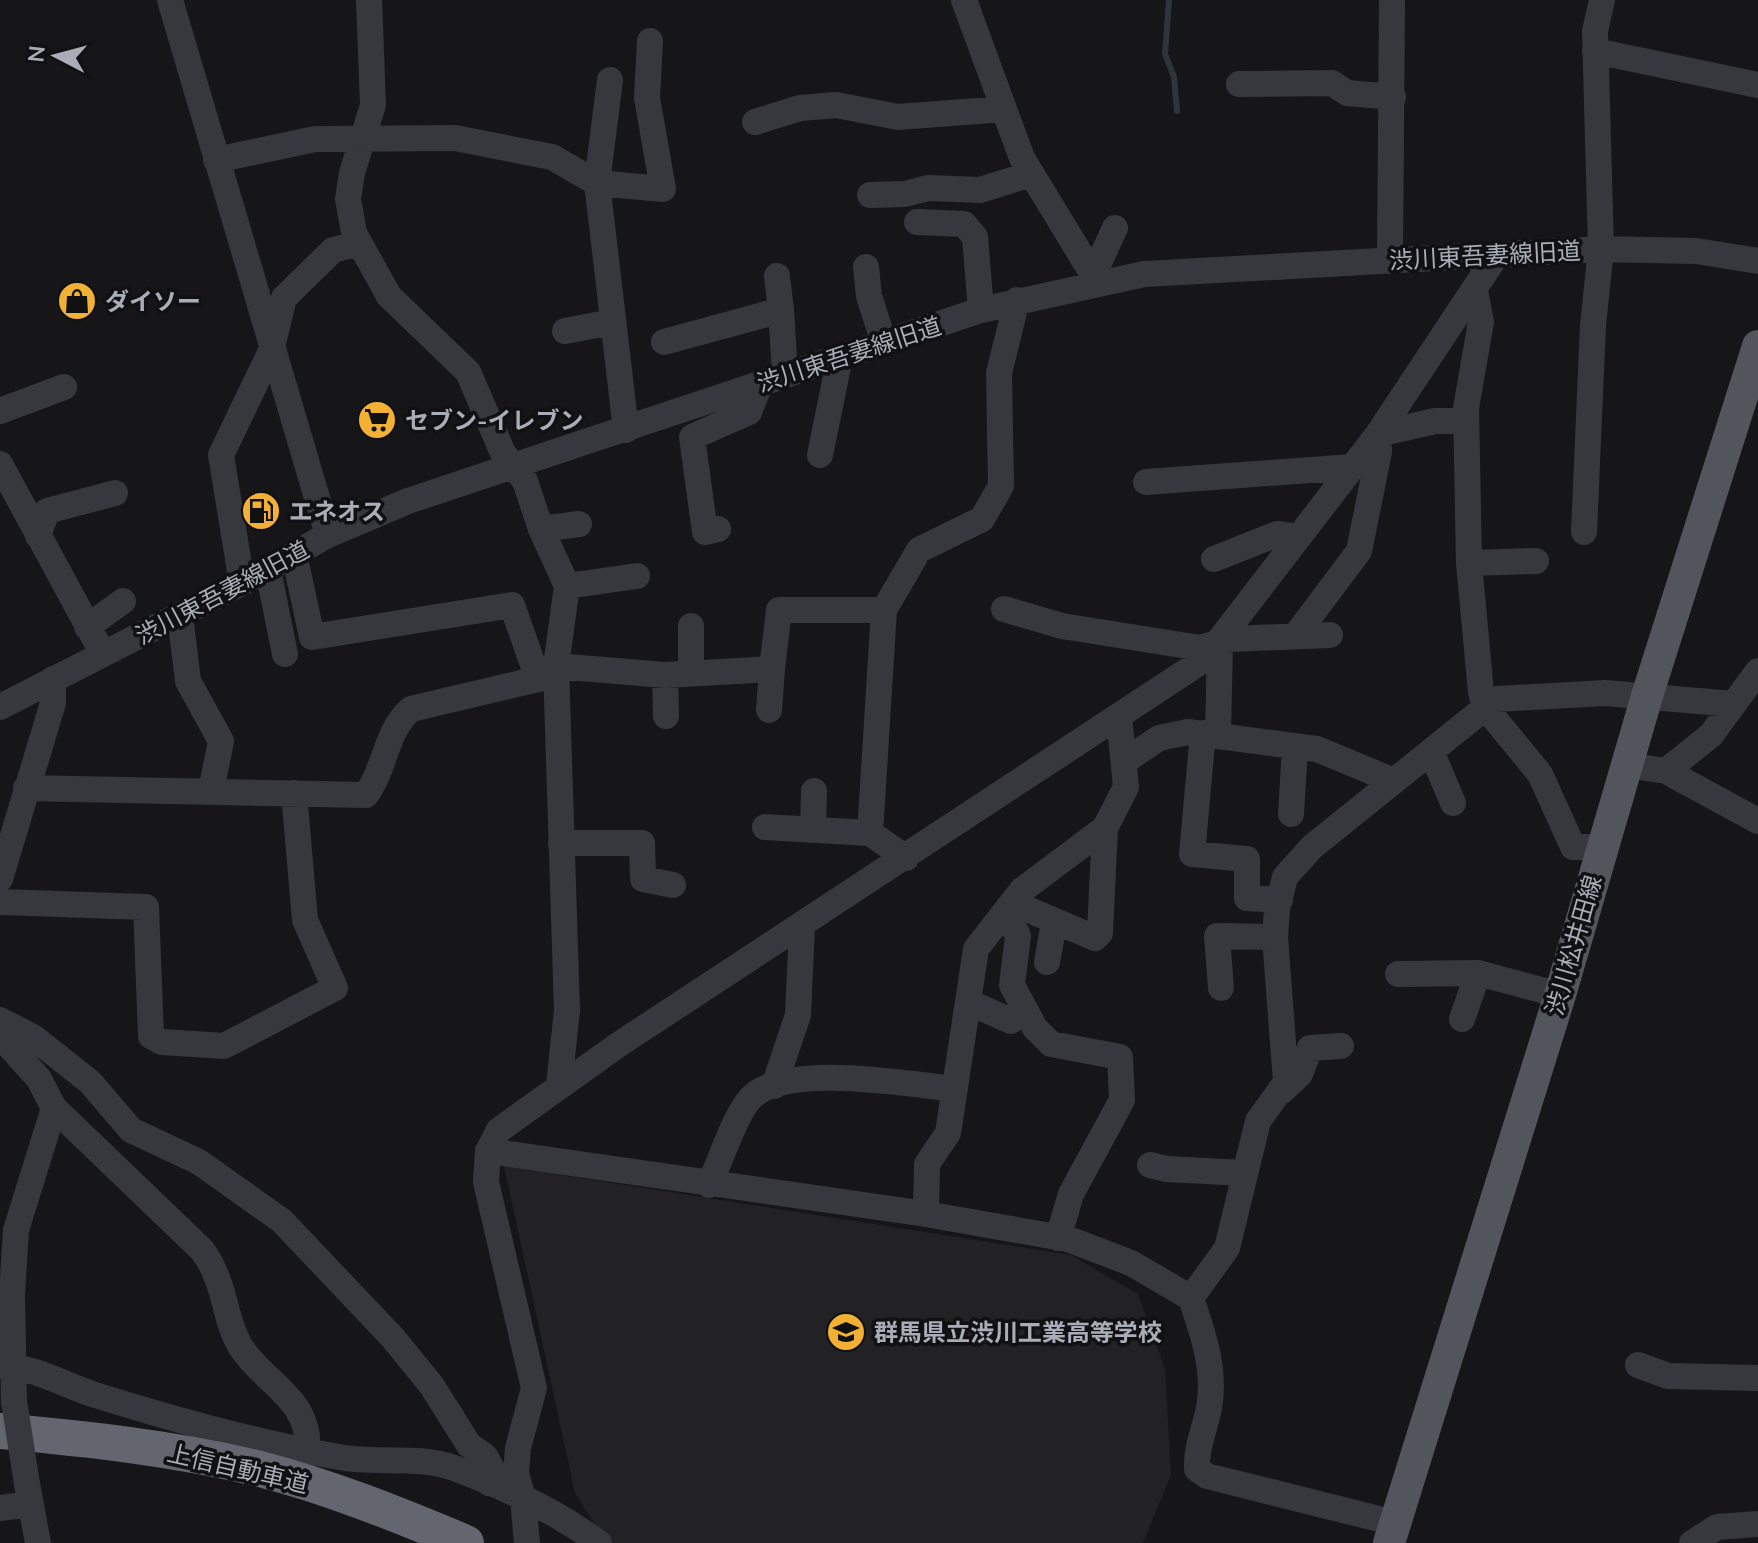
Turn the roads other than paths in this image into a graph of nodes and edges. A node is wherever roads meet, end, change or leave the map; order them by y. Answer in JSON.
{"nodes":[{"id":1,"x":170,"y":0,"type":"edge"},
{"id":2,"x":369,"y":0,"type":"edge"},
{"id":3,"x":964,"y":0,"type":"edge"},
{"id":4,"x":1392,"y":0,"type":"edge"},
{"id":5,"x":1602,"y":0,"type":"edge"},
{"id":6,"x":650,"y":41,"type":"dead end"},
{"id":7,"x":1595,"y":51,"type":"junction"},
{"id":8,"x":610,"y":80,"type":"dead end"},
{"id":9,"x":1239,"y":84,"type":"dead end"},
{"id":10,"x":1758,"y":85,"type":"edge"},
{"id":11,"x":1393,"y":97,"type":"junction"},
{"id":12,"x":1004,"y":109,"type":"junction"},
{"id":13,"x":755,"y":122,"type":"dead end"},
{"id":14,"x":363,"y":138,"type":"junction"},
{"id":15,"x":216,"y":160,"type":"junction"},
{"id":16,"x":1031,"y":174,"type":"junction"},
{"id":17,"x":597,"y":183,"type":"junction"},
{"id":18,"x":870,"y":195,"type":"dead end"},
{"id":19,"x":917,"y":222,"type":"dead end"},
{"id":20,"x":1115,"y":228,"type":"dead end"},
{"id":21,"x":359,"y":243,"type":"junction"},
{"id":22,"x":1601,"y":249,"type":"junction"},
{"id":23,"x":1496,"y":256,"type":"junction"},
{"id":24,"x":1390,"y":261,"type":"junction"},
{"id":25,"x":1758,"y":261,"type":"edge"},
{"id":26,"x":866,"y":267,"type":"dead end"},
{"id":27,"x":777,"y":276,"type":"dead end"},
{"id":28,"x":1098,"y":283,"type":"junction"},
{"id":29,"x":1475,"y":291,"type":"junction"},
{"id":30,"x":1017,"y":300,"type":"junction"},
{"id":31,"x":781,"y":310,"type":"junction"},
{"id":32,"x":981,"y":310,"type":"junction"},
{"id":33,"x":612,"y":322,"type":"junction"},
{"id":34,"x":565,"y":331,"type":"dead end"},
{"id":35,"x":664,"y":342,"type":"dead end"},
{"id":36,"x":884,"y":343,"type":"junction"},
{"id":37,"x":1758,"y":346,"type":"edge"},
{"id":38,"x":271,"y":351,"type":"junction"},
{"id":39,"x":840,"y":357,"type":"junction"},
{"id":40,"x":785,"y":374,"type":"junction"},
{"id":41,"x":760,"y":384,"type":"junction"},
{"id":42,"x":64,"y":387,"type":"dead end"},
{"id":43,"x":0,"y":411,"type":"edge"},
{"id":44,"x":1466,"y":421,"type":"junction"},
{"id":45,"x":626,"y":430,"type":"junction"},
{"id":46,"x":1378,"y":434,"type":"junction"},
{"id":47,"x":820,"y":455,"type":"dead end"},
{"id":48,"x":0,"y":464,"type":"edge"},
{"id":49,"x":511,"y":466,"type":"junction"},
{"id":50,"x":1352,"y":467,"type":"junction"},
{"id":51,"x":1146,"y":482,"type":"dead end"},
{"id":52,"x":115,"y":493,"type":"dead end"},
{"id":53,"x":579,"y":524,"type":"dead end"},
{"id":54,"x":541,"y":529,"type":"junction"},
{"id":55,"x":718,"y":529,"type":"dead end"},
{"id":56,"x":1584,"y":532,"type":"dead end"},
{"id":57,"x":328,"y":535,"type":"junction"},
{"id":58,"x":38,"y":536,"type":"junction"},
{"id":59,"x":1299,"y":537,"type":"junction"},
{"id":60,"x":294,"y":554,"type":"junction"},
{"id":61,"x":1214,"y":559,"type":"dead end"},
{"id":62,"x":1536,"y":561,"type":"dead end"},
{"id":63,"x":1469,"y":563,"type":"junction"},
{"id":64,"x":268,"y":570,"type":"junction"},
{"id":65,"x":637,"y":576,"type":"dead end"},
{"id":66,"x":242,"y":583,"type":"junction"},
{"id":67,"x":567,"y":586,"type":"junction"},
{"id":68,"x":123,"y":601,"type":"dead end"},
{"id":69,"x":1004,"y":609,"type":"dead end"},
{"id":70,"x":884,"y":610,"type":"junction"},
{"id":71,"x":180,"y":615,"type":"junction"},
{"id":72,"x":691,"y":626,"type":"dead end"},
{"id":73,"x":87,"y":627,"type":"junction"},
{"id":74,"x":1296,"y":635,"type":"junction"},
{"id":75,"x":1330,"y":635,"type":"dead end"},
{"id":76,"x":1220,"y":641,"type":"junction"},
{"id":77,"x":103,"y":654,"type":"junction"},
{"id":78,"x":285,"y":654,"type":"dead end"},
{"id":79,"x":772,"y":669,"type":"junction"},
{"id":80,"x":1758,"y":671,"type":"edge"},
{"id":81,"x":547,"y":672,"type":"junction"},
{"id":82,"x":691,"y":673,"type":"junction"},
{"id":83,"x":665,"y":675,"type":"junction"},
{"id":84,"x":53,"y":679,"type":"junction"},
{"id":85,"x":1647,"y":696,"type":"junction"},
{"id":86,"x":1733,"y":704,"type":"junction"},
{"id":87,"x":0,"y":707,"type":"edge"},
{"id":88,"x":1485,"y":707,"type":"junction"},
{"id":89,"x":769,"y":710,"type":"dead end"},
{"id":90,"x":666,"y":716,"type":"dead end"},
{"id":91,"x":1119,"y":716,"type":"junction"},
{"id":92,"x":1211,"y":734,"type":"junction"},
{"id":93,"x":1295,"y":748,"type":"junction"},
{"id":94,"x":1431,"y":751,"type":"junction"},
{"id":95,"x":1125,"y":761,"type":"junction"},
{"id":96,"x":1627,"y":765,"type":"junction"},
{"id":97,"x":1666,"y":771,"type":"junction"},
{"id":98,"x":1394,"y":781,"type":"junction"},
{"id":99,"x":26,"y":788,"type":"junction"},
{"id":100,"x":211,"y":791,"type":"junction"},
{"id":101,"x":814,"y":791,"type":"dead end"},
{"id":102,"x":294,"y":793,"type":"junction"},
{"id":103,"x":1453,"y":803,"type":"dead end"},
{"id":104,"x":1291,"y":814,"type":"dead end"},
{"id":105,"x":1758,"y":821,"type":"edge"},
{"id":106,"x":765,"y":827,"type":"dead end"},
{"id":107,"x":1105,"y":828,"type":"junction"},
{"id":108,"x":813,"y":829,"type":"junction"},
{"id":109,"x":870,"y":833,"type":"junction"},
{"id":110,"x":561,"y":843,"type":"junction"},
{"id":111,"x":1601,"y":847,"type":"junction"},
{"id":112,"x":906,"y":858,"type":"junction"},
{"id":113,"x":0,"y":879,"type":"edge"},
{"id":114,"x":673,"y":885,"type":"dead end"},
{"id":115,"x":1280,"y":900,"type":"junction"},
{"id":116,"x":0,"y":902,"type":"edge"},
{"id":117,"x":1009,"y":907,"type":"junction"},
{"id":118,"x":1054,"y":923,"type":"junction"},
{"id":119,"x":802,"y":926,"type":"junction"},
{"id":120,"x":1275,"y":937,"type":"junction"},
{"id":121,"x":1047,"y":962,"type":"dead end"},
{"id":122,"x":1478,"y":973,"type":"junction"},
{"id":123,"x":1398,"y":974,"type":"dead end"},
{"id":124,"x":1221,"y":988,"type":"dead end"},
{"id":125,"x":1560,"y":995,"type":"junction"},
{"id":126,"x":968,"y":1002,"type":"junction"},
{"id":127,"x":1462,"y":1019,"type":"dead end"},
{"id":128,"x":0,"y":1020,"type":"edge"},
{"id":129,"x":1011,"y":1021,"type":"dead end"},
{"id":130,"x":0,"y":1036,"type":"edge"},
{"id":131,"x":1341,"y":1046,"type":"dead end"},
{"id":132,"x":559,"y":1085,"type":"junction"},
{"id":133,"x":774,"y":1086,"type":"junction"},
{"id":134,"x":955,"y":1089,"type":"junction"},
{"id":135,"x":1274,"y":1099,"type":"junction"},
{"id":136,"x":54,"y":1108,"type":"junction"},
{"id":137,"x":488,"y":1151,"type":"junction"},
{"id":138,"x":1150,"y":1165,"type":"dead end"},
{"id":139,"x":1245,"y":1173,"type":"junction"},
{"id":140,"x":709,"y":1185,"type":"junction"},
{"id":141,"x":926,"y":1214,"type":"junction"},
{"id":142,"x":8,"y":1229,"type":"edge"},
{"id":143,"x":1058,"y":1238,"type":"junction"},
{"id":144,"x":1191,"y":1298,"type":"junction"},
{"id":145,"x":1638,"y":1365,"type":"dead end"},
{"id":146,"x":6,"y":1366,"type":"edge"},
{"id":147,"x":1758,"y":1378,"type":"edge"},
{"id":148,"x":7,"y":1416,"type":"edge"},
{"id":149,"x":307,"y":1451,"type":"junction"},
{"id":150,"x":0,"y":1455,"type":"edge"},
{"id":151,"x":489,"y":1483,"type":"junction"},
{"id":152,"x":29,"y":1494,"type":"junction"},
{"id":153,"x":0,"y":1508,"type":"edge"},
{"id":154,"x":525,"y":1520,"type":"edge"},
{"id":155,"x":1758,"y":1524,"type":"edge"},
{"id":156,"x":1392,"y":1533,"type":"edge"},
{"id":157,"x":38,"y":1543,"type":"edge"},
{"id":158,"x":408,"y":1543,"type":"edge"},
{"id":159,"x":466,"y":1543,"type":"edge"},
{"id":160,"x":599,"y":1543,"type":"edge"},
{"id":161,"x":1692,"y":1543,"type":"edge"}],
"edges":[{"from":1,"to":15,"type":"street"},
{"from":2,"to":14,"type":"street"},
{"from":3,"to":12,"type":"street"},
{"from":4,"to":11,"type":"street"},
{"from":5,"to":7,"type":"street"},
{"from":6,"to":17,"type":"street"},
{"from":7,"to":10,"type":"street"},
{"from":7,"to":22,"type":"street"},
{"from":8,"to":17,"type":"street"},
{"from":9,"to":11,"type":"street"},
{"from":11,"to":24,"type":"street"},
{"from":12,"to":13,"type":"street"},
{"from":12,"to":16,"type":"street"},
{"from":14,"to":15,"type":"street"},
{"from":14,"to":17,"type":"street"},
{"from":14,"to":21,"type":"street"},
{"from":15,"to":38,"type":"street"},
{"from":16,"to":18,"type":"street"},
{"from":16,"to":28,"type":"street"},
{"from":17,"to":33,"type":"street"},
{"from":19,"to":32,"type":"street"},
{"from":20,"to":28,"type":"street"},
{"from":21,"to":38,"type":"street"},
{"from":21,"to":49,"type":"street"},
{"from":22,"to":23,"type":"street","name":"渋川東吾妻線旧道"},
{"from":22,"to":25,"type":"street","name":"渋川東吾妻線旧道"},
{"from":22,"to":56,"type":"street"},
{"from":23,"to":24,"type":"street","name":"渋川東吾妻線旧道"},
{"from":23,"to":29,"type":"street"},
{"from":24,"to":28,"type":"street","name":"渋川東吾妻線旧道"},
{"from":26,"to":36,"type":"street"},
{"from":27,"to":31,"type":"street"},
{"from":28,"to":30,"type":"street","name":"渋川東吾妻線旧道"},
{"from":29,"to":44,"type":"street"},
{"from":29,"to":46,"type":"street"},
{"from":30,"to":32,"type":"street","name":"渋川東吾妻線旧道"},
{"from":30,"to":70,"type":"street"},
{"from":31,"to":35,"type":"street"},
{"from":31,"to":40,"type":"street"},
{"from":32,"to":36,"type":"street","name":"渋川東吾妻線旧道"},
{"from":33,"to":34,"type":"street"},
{"from":33,"to":45,"type":"street"},
{"from":36,"to":39,"type":"street","name":"渋川東吾妻線旧道"},
{"from":37,"to":85,"type":"main road","name":"渋川松井田線"},
{"from":38,"to":57,"type":"street"},
{"from":38,"to":66,"type":"street"},
{"from":39,"to":40,"type":"street","name":"渋川東吾妻線旧道"},
{"from":39,"to":47,"type":"street"},
{"from":40,"to":41,"type":"street","name":"渋川東吾妻線旧道"},
{"from":41,"to":45,"type":"street","name":"渋川東吾妻線旧道"},
{"from":41,"to":55,"type":"street"},
{"from":42,"to":43,"type":"street"},
{"from":44,"to":46,"type":"street"},
{"from":44,"to":63,"type":"street"},
{"from":45,"to":49,"type":"street","name":"渋川東吾妻線旧道"},
{"from":46,"to":50,"type":"street"},
{"from":46,"to":74,"type":"street"},
{"from":48,"to":58,"type":"street"},
{"from":49,"to":54,"type":"street"},
{"from":49,"to":57,"type":"street","name":"渋川東吾妻線旧道"},
{"from":50,"to":51,"type":"street"},
{"from":50,"to":59,"type":"street"},
{"from":52,"to":58,"type":"street"},
{"from":53,"to":54,"type":"street"},
{"from":54,"to":67,"type":"street"},
{"from":57,"to":60,"type":"street","name":"渋川東吾妻線旧道"},
{"from":58,"to":73,"type":"street"},
{"from":59,"to":61,"type":"street"},
{"from":59,"to":76,"type":"street"},
{"from":60,"to":64,"type":"street","name":"渋川東吾妻線旧道"},
{"from":60,"to":81,"type":"street"},
{"from":62,"to":63,"type":"street"},
{"from":63,"to":88,"type":"street"},
{"from":64,"to":66,"type":"street","name":"渋川東吾妻線旧道"},
{"from":64,"to":78,"type":"street"},
{"from":65,"to":67,"type":"street"},
{"from":66,"to":71,"type":"street","name":"渋川東吾妻線旧道"},
{"from":67,"to":81,"type":"street"},
{"from":68,"to":73,"type":"street"},
{"from":69,"to":76,"type":"street"},
{"from":70,"to":79,"type":"street"},
{"from":70,"to":109,"type":"street"},
{"from":71,"to":77,"type":"street","name":"渋川東吾妻線旧道"},
{"from":71,"to":100,"type":"street"},
{"from":72,"to":82,"type":"street"},
{"from":73,"to":77,"type":"street"},
{"from":74,"to":75,"type":"street"},
{"from":74,"to":76,"type":"street"},
{"from":76,"to":91,"type":"street"},
{"from":76,"to":92,"type":"street"},
{"from":77,"to":84,"type":"street","name":"渋川東吾妻線旧道"},
{"from":79,"to":82,"type":"street"},
{"from":79,"to":89,"type":"street"},
{"from":80,"to":86,"type":"street"},
{"from":81,"to":83,"type":"street"},
{"from":81,"to":102,"type":"street"},
{"from":81,"to":110,"type":"street"},
{"from":82,"to":83,"type":"street"},
{"from":83,"to":90,"type":"street"},
{"from":84,"to":87,"type":"street","name":"渋川東吾妻線旧道"},
{"from":84,"to":99,"type":"street"},
{"from":85,"to":86,"type":"street"},
{"from":85,"to":88,"type":"street"},
{"from":85,"to":96,"type":"main road","name":"渋川松井田線"},
{"from":86,"to":97,"type":"street"},
{"from":88,"to":94,"type":"street"},
{"from":88,"to":111,"type":"street"},
{"from":91,"to":95,"type":"street"},
{"from":91,"to":112,"type":"street"},
{"from":92,"to":93,"type":"street"},
{"from":92,"to":95,"type":"street"},
{"from":92,"to":115,"type":"street"},
{"from":93,"to":98,"type":"street"},
{"from":93,"to":104,"type":"street"},
{"from":94,"to":98,"type":"street"},
{"from":94,"to":103,"type":"street"},
{"from":95,"to":107,"type":"street"},
{"from":96,"to":97,"type":"street"},
{"from":96,"to":111,"type":"main road","name":"渋川松井田線"},
{"from":97,"to":105,"type":"street"},
{"from":98,"to":115,"type":"street"},
{"from":99,"to":100,"type":"street"},
{"from":99,"to":113,"type":"street"},
{"from":100,"to":102,"type":"street"},
{"from":101,"to":108,"type":"street"},
{"from":102,"to":116,"type":"street"},
{"from":106,"to":108,"type":"street"},
{"from":107,"to":117,"type":"street"},
{"from":107,"to":118,"type":"street"},
{"from":108,"to":109,"type":"street"},
{"from":109,"to":112,"type":"street"},
{"from":110,"to":114,"type":"street"},
{"from":110,"to":132,"type":"street"},
{"from":111,"to":125,"type":"main road","name":"渋川松井田線"},
{"from":112,"to":119,"type":"street"},
{"from":115,"to":120,"type":"street"},
{"from":117,"to":118,"type":"street"},
{"from":117,"to":126,"type":"street"},
{"from":117,"to":143,"type":"street"},
{"from":118,"to":121,"type":"street"},
{"from":119,"to":132,"type":"street"},
{"from":119,"to":133,"type":"street"},
{"from":120,"to":124,"type":"street"},
{"from":120,"to":135,"type":"street"},
{"from":122,"to":123,"type":"street"},
{"from":122,"to":125,"type":"street"},
{"from":122,"to":127,"type":"street"},
{"from":125,"to":156,"type":"main road","name":"渋川松井田線"},
{"from":126,"to":129,"type":"street"},
{"from":126,"to":134,"type":"street"},
{"from":128,"to":151,"type":"street"},
{"from":130,"to":136,"type":"street"},
{"from":131,"to":135,"type":"street"},
{"from":132,"to":137,"type":"street"},
{"from":133,"to":134,"type":"street"},
{"from":133,"to":140,"type":"street"},
{"from":134,"to":141,"type":"street"},
{"from":135,"to":139,"type":"street"},
{"from":136,"to":142,"type":"street"},
{"from":136,"to":149,"type":"street"},
{"from":137,"to":140,"type":"street"},
{"from":137,"to":154,"type":"street"},
{"from":138,"to":139,"type":"street"},
{"from":139,"to":144,"type":"street"},
{"from":140,"to":141,"type":"street"},
{"from":141,"to":143,"type":"street"},
{"from":142,"to":146,"type":"street"},
{"from":143,"to":144,"type":"street"},
{"from":144,"to":156,"type":"street"},
{"from":145,"to":147,"type":"street"},
{"from":146,"to":148,"type":"street"},
{"from":146,"to":149,"type":"street"},
{"from":148,"to":152,"type":"street","bridge":true},
{"from":148,"to":159,"type":"highway","name":"上信自動車道"},
{"from":149,"to":151,"type":"street"},
{"from":150,"to":158,"type":"highway","name":"上信自動車道"},
{"from":151,"to":154,"type":"street"},
{"from":152,"to":153,"type":"street"},
{"from":152,"to":157,"type":"street"},
{"from":154,"to":160,"type":"street"},
{"from":155,"to":161,"type":"street"}]}
